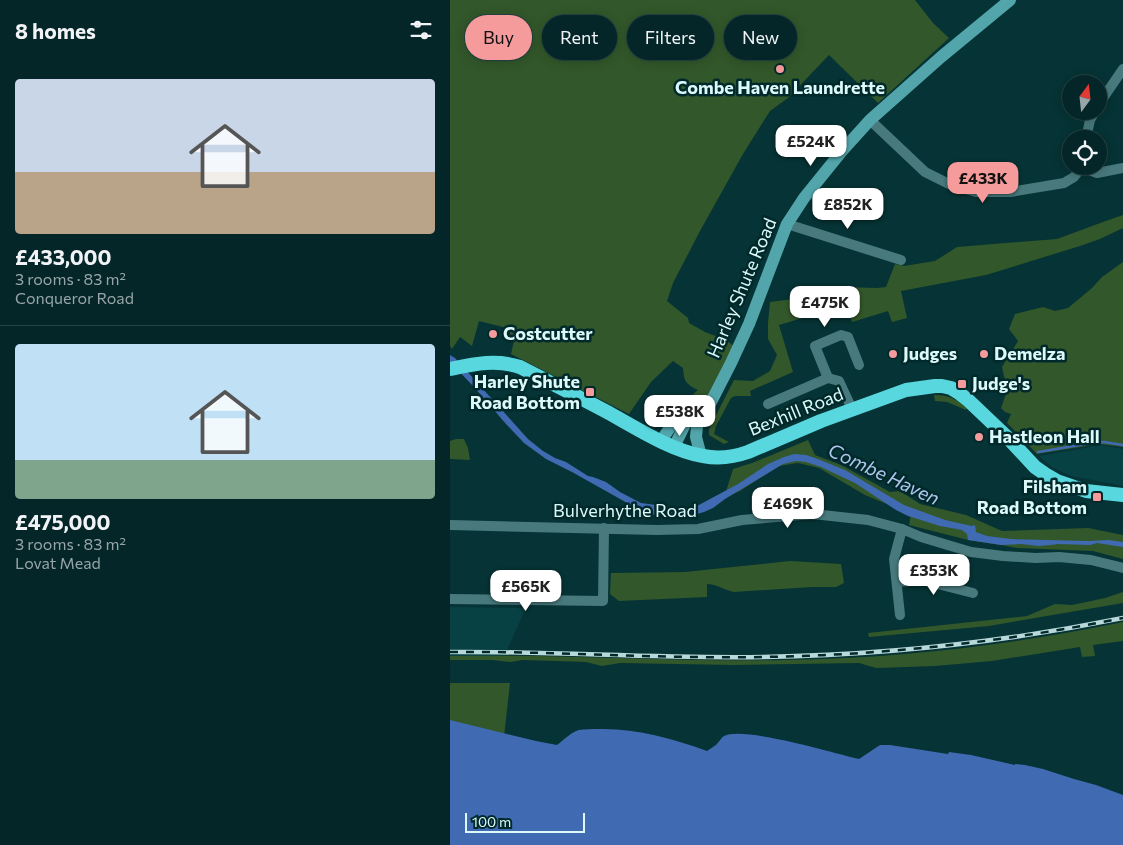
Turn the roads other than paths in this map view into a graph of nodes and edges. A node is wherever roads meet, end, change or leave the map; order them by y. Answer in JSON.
{"nodes":[{"id":1,"x":1010,"y":0,"type":"edge"},
{"id":2,"x":1123,"y":69,"type":"edge"},
{"id":3,"x":1108,"y":91,"type":"edge"},
{"id":4,"x":870,"y":120,"type":"junction"},
{"id":5,"x":1123,"y":168,"type":"edge"},
{"id":6,"x":1107,"y":171,"type":"edge"},
{"id":7,"x":1075,"y":175,"type":"edge"},
{"id":8,"x":787,"y":224,"type":"junction"},
{"id":9,"x":901,"y":260,"type":"dead end"},
{"id":10,"x":859,"y":365,"type":"dead end"},
{"id":11,"x":450,"y":370,"type":"edge"},
{"id":12,"x":828,"y":378,"type":"junction"},
{"id":13,"x":768,"y":404,"type":"dead end"},
{"id":14,"x":706,"y":408,"type":"junction"},
{"id":15,"x":852,"y":409,"type":"junction"},
{"id":16,"x":667,"y":444,"type":"junction"},
{"id":17,"x":701,"y":456,"type":"junction"},
{"id":18,"x":1123,"y":495,"type":"edge"},
{"id":19,"x":450,"y":525,"type":"edge"},
{"id":20,"x":604,"y":528,"type":"junction"},
{"id":21,"x":902,"y":529,"type":"junction"},
{"id":22,"x":1123,"y":568,"type":"edge"},
{"id":23,"x":897,"y":582,"type":"junction"},
{"id":24,"x":973,"y":593,"type":"dead end"},
{"id":25,"x":450,"y":599,"type":"edge"},
{"id":26,"x":900,"y":615,"type":"dead end"}],
"edges":[{"from":1,"to":4,"type":"main road","name":"Harley Shute Road"},
{"from":2,"to":3,"type":"street"},
{"from":4,"to":7,"type":"street"},
{"from":4,"to":8,"type":"main road","name":"Harley Shute Road"},
{"from":5,"to":6,"type":"street"},
{"from":8,"to":9,"type":"street"},
{"from":8,"to":14,"type":"main road","name":"Harley Shute Road"},
{"from":10,"to":12,"type":"street"},
{"from":11,"to":16,"type":"highway","name":"Bexhill Road"},
{"from":12,"to":13,"type":"street"},
{"from":12,"to":15,"type":"street"},
{"from":14,"to":16,"type":"main road","name":"Harley Shute Road"},
{"from":14,"to":17,"type":"main road","name":"Harley Shute Road"},
{"from":15,"to":17,"type":"highway","name":"Bexhill Road"},
{"from":15,"to":18,"type":"highway","name":"Bexhill Road"},
{"from":16,"to":17,"type":"highway","name":"Bexhill Road"},
{"from":19,"to":20,"type":"street","name":"Bulverhythe Road"},
{"from":20,"to":21,"type":"street","name":"Bulverhythe Road"},
{"from":20,"to":25,"type":"street"},
{"from":21,"to":22,"type":"street","name":"Bulverhythe Road"},
{"from":21,"to":23,"type":"street"},
{"from":23,"to":24,"type":"street"},
{"from":23,"to":26,"type":"street"}]}
